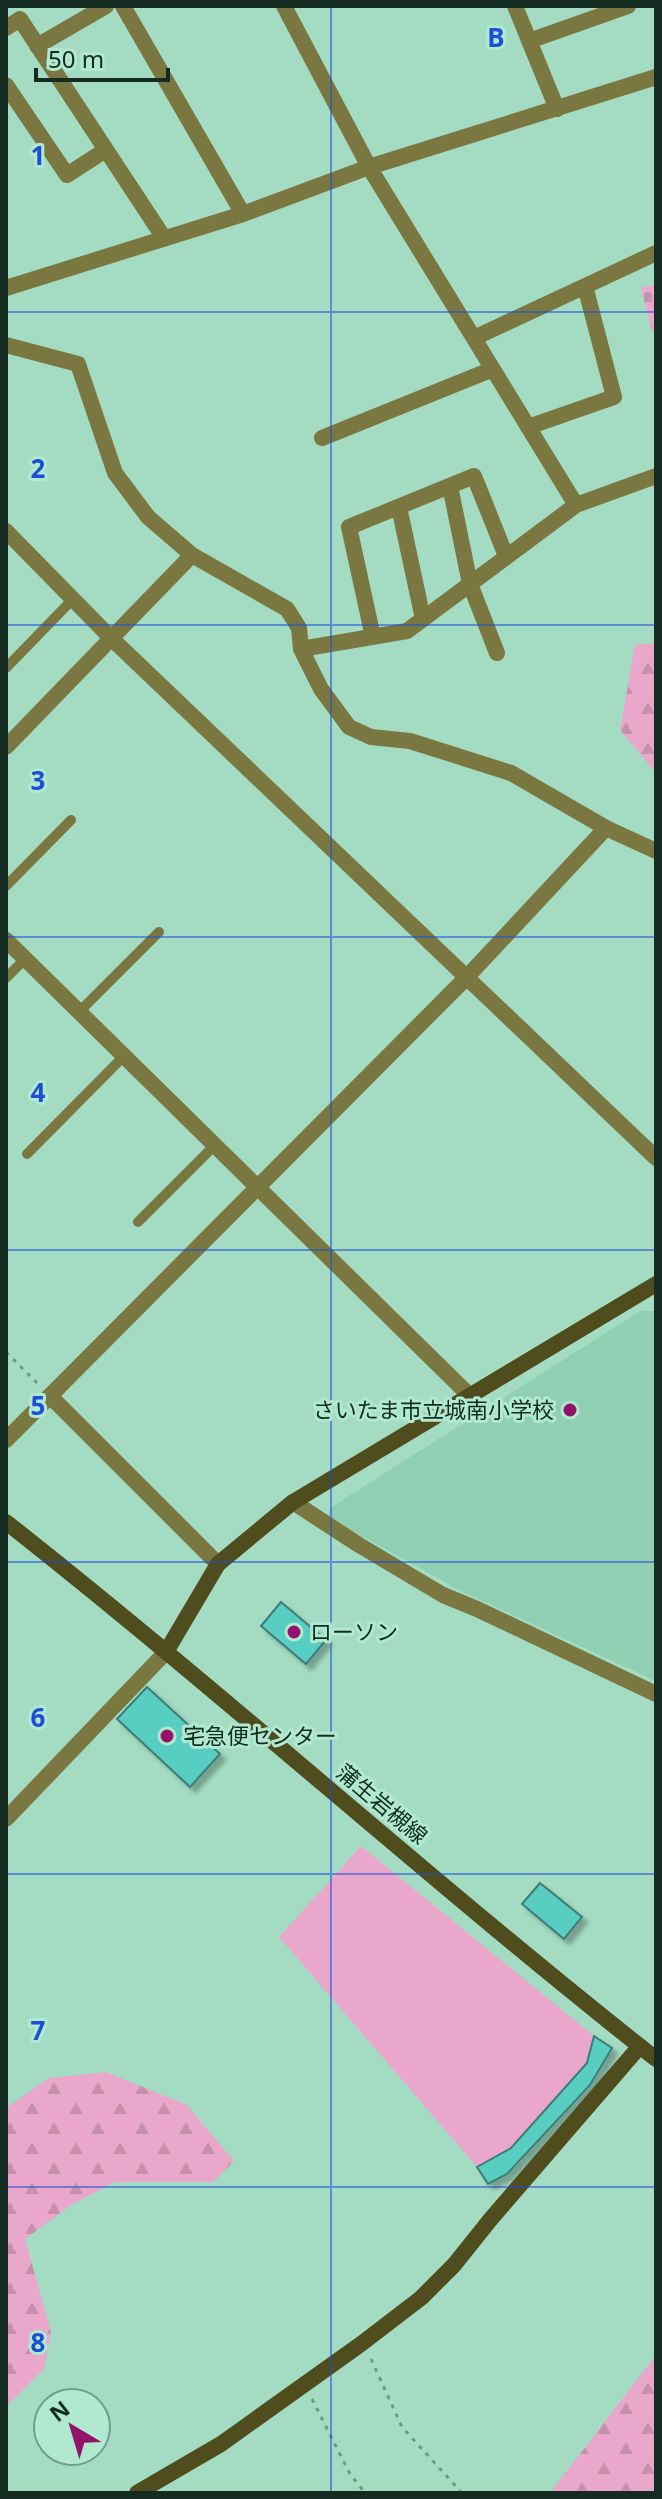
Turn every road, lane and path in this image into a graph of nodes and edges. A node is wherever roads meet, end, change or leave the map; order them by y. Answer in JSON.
{"nodes":[{"id":1,"x":106,"y":6,"type":"edge"},
{"id":2,"x":123,"y":6,"type":"edge"},
{"id":3,"x":284,"y":6,"type":"edge"},
{"id":4,"x":515,"y":6,"type":"edge"},
{"id":5,"x":628,"y":6,"type":"edge"},
{"id":6,"x":6,"y":28,"type":"edge"},
{"id":7,"x":529,"y":41,"type":"junction"},
{"id":8,"x":37,"y":46,"type":"junction"},
{"id":9,"x":656,"y":77,"type":"edge"},
{"id":10,"x":6,"y":85,"type":"edge"},
{"id":11,"x":557,"y":109,"type":"junction"},
{"id":12,"x":104,"y":151,"type":"junction"},
{"id":13,"x":369,"y":167,"type":"junction"},
{"id":14,"x":243,"y":214,"type":"junction"},
{"id":15,"x":164,"y":238,"type":"junction"},
{"id":16,"x":656,"y":253,"type":"edge"},
{"id":17,"x":585,"y":286,"type":"junction"},
{"id":18,"x":6,"y":288,"type":"edge"},
{"id":19,"x":474,"y":338,"type":"junction"},
{"id":20,"x":6,"y":345,"type":"edge"},
{"id":21,"x":493,"y":369,"type":"junction"},
{"id":22,"x":528,"y":427,"type":"junction"},
{"id":23,"x":322,"y":438,"type":"dead end"},
{"id":24,"x":656,"y":476,"type":"edge"},
{"id":25,"x":450,"y":486,"type":"junction"},
{"id":26,"x":576,"y":505,"type":"junction"},
{"id":27,"x":399,"y":507,"type":"junction"},
{"id":28,"x":6,"y":531,"type":"edge"},
{"id":29,"x":192,"y":555,"type":"junction"},
{"id":30,"x":506,"y":556,"type":"junction"},
{"id":31,"x":470,"y":584,"type":"junction"},
{"id":32,"x":73,"y":599,"type":"junction"},
{"id":33,"x":423,"y":619,"type":"junction"},
{"id":34,"x":373,"y":637,"type":"junction"},
{"id":35,"x":112,"y":639,"type":"junction"},
{"id":36,"x":301,"y":649,"type":"junction"},
{"id":37,"x":497,"y":653,"type":"dead end"},
{"id":38,"x":6,"y":668,"type":"edge"},
{"id":39,"x":6,"y":747,"type":"edge"},
{"id":40,"x":71,"y":820,"type":"dead end"},
{"id":41,"x":606,"y":828,"type":"junction"},
{"id":42,"x":656,"y":851,"type":"edge"},
{"id":43,"x":6,"y":886,"type":"edge"},
{"id":44,"x":159,"y":932,"type":"dead end"},
{"id":45,"x":6,"y":940,"type":"edge"},
{"id":46,"x":25,"y":959,"type":"junction"},
{"id":47,"x":6,"y":978,"type":"edge"},
{"id":48,"x":466,"y":978,"type":"junction"},
{"id":49,"x":79,"y":1012,"type":"junction"},
{"id":50,"x":124,"y":1056,"type":"junction"},
{"id":51,"x":215,"y":1145,"type":"junction"},
{"id":52,"x":27,"y":1154,"type":"dead end"},
{"id":53,"x":656,"y":1158,"type":"edge"},
{"id":54,"x":258,"y":1187,"type":"junction"},
{"id":55,"x":138,"y":1222,"type":"dead end"},
{"id":56,"x":655,"y":1287,"type":"edge"},
{"id":57,"x":6,"y":1352,"type":"edge"},
{"id":58,"x":50,"y":1396,"type":"junction"},
{"id":59,"x":470,"y":1396,"type":"junction"},
{"id":60,"x":6,"y":1440,"type":"edge"},
{"id":61,"x":293,"y":1502,"type":"junction"},
{"id":62,"x":6,"y":1522,"type":"edge"},
{"id":63,"x":218,"y":1564,"type":"junction"},
{"id":64,"x":166,"y":1652,"type":"junction"},
{"id":65,"x":656,"y":1694,"type":"edge"},
{"id":66,"x":6,"y":1819,"type":"edge"},
{"id":67,"x":640,"y":2046,"type":"junction"},
{"id":68,"x":656,"y":2059,"type":"edge"},
{"id":69,"x":361,"y":2344,"type":"junction"},
{"id":70,"x":301,"y":2385,"type":"junction"},
{"id":71,"x":137,"y":2493,"type":"edge"},
{"id":72,"x":365,"y":2493,"type":"edge"},
{"id":73,"x":462,"y":2493,"type":"edge"}],
"edges":[{"from":1,"to":8,"type":"street"},
{"from":2,"to":14,"type":"street"},
{"from":3,"to":13,"type":"street"},
{"from":4,"to":7,"type":"street"},
{"from":5,"to":7,"type":"street"},
{"from":6,"to":8,"type":"street"},
{"from":7,"to":11,"type":"street"},
{"from":8,"to":12,"type":"street"},
{"from":9,"to":11,"type":"street"},
{"from":10,"to":12,"type":"street"},
{"from":11,"to":13,"type":"street"},
{"from":12,"to":15,"type":"street"},
{"from":13,"to":14,"type":"street"},
{"from":13,"to":19,"type":"street"},
{"from":14,"to":15,"type":"street"},
{"from":15,"to":18,"type":"street"},
{"from":16,"to":17,"type":"street"},
{"from":17,"to":19,"type":"street"},
{"from":17,"to":22,"type":"street"},
{"from":19,"to":21,"type":"street"},
{"from":20,"to":29,"type":"street"},
{"from":21,"to":22,"type":"street"},
{"from":21,"to":23,"type":"street"},
{"from":22,"to":26,"type":"street"},
{"from":24,"to":26,"type":"street"},
{"from":25,"to":27,"type":"street"},
{"from":25,"to":30,"type":"street"},
{"from":25,"to":31,"type":"street"},
{"from":26,"to":30,"type":"street"},
{"from":27,"to":33,"type":"street"},
{"from":27,"to":34,"type":"street"},
{"from":28,"to":32,"type":"street"},
{"from":29,"to":35,"type":"street"},
{"from":29,"to":36,"type":"street"},
{"from":30,"to":31,"type":"street"},
{"from":31,"to":33,"type":"street"},
{"from":31,"to":37,"type":"street"},
{"from":32,"to":35,"type":"street"},
{"from":32,"to":38,"type":"lane"},
{"from":33,"to":34,"type":"street"},
{"from":34,"to":36,"type":"street"},
{"from":35,"to":39,"type":"street"},
{"from":35,"to":48,"type":"street"},
{"from":36,"to":41,"type":"street"},
{"from":40,"to":43,"type":"lane"},
{"from":41,"to":42,"type":"street"},
{"from":41,"to":48,"type":"street"},
{"from":44,"to":49,"type":"lane"},
{"from":45,"to":46,"type":"street"},
{"from":46,"to":47,"type":"lane"},
{"from":46,"to":49,"type":"street"},
{"from":48,"to":53,"type":"street"},
{"from":48,"to":54,"type":"street"},
{"from":49,"to":50,"type":"street"},
{"from":50,"to":51,"type":"street"},
{"from":50,"to":52,"type":"lane"},
{"from":51,"to":54,"type":"street"},
{"from":51,"to":55,"type":"lane"},
{"from":54,"to":58,"type":"street"},
{"from":54,"to":59,"type":"street"},
{"from":56,"to":59,"type":"street"},
{"from":57,"to":58,"type":"path"},
{"from":58,"to":60,"type":"street"},
{"from":58,"to":63,"type":"street"},
{"from":59,"to":61,"type":"street"},
{"from":61,"to":63,"type":"street"},
{"from":61,"to":65,"type":"street"},
{"from":62,"to":64,"type":"street","name":"蒲生岩槻線"},
{"from":63,"to":64,"type":"street"},
{"from":64,"to":66,"type":"street"},
{"from":64,"to":67,"type":"street","name":"蒲生岩槻線"},
{"from":67,"to":68,"type":"street","name":"蒲生岩槻線"},
{"from":67,"to":69,"type":"street"},
{"from":69,"to":70,"type":"street"},
{"from":69,"to":73,"type":"path"},
{"from":70,"to":71,"type":"street"},
{"from":70,"to":72,"type":"path"}]}
